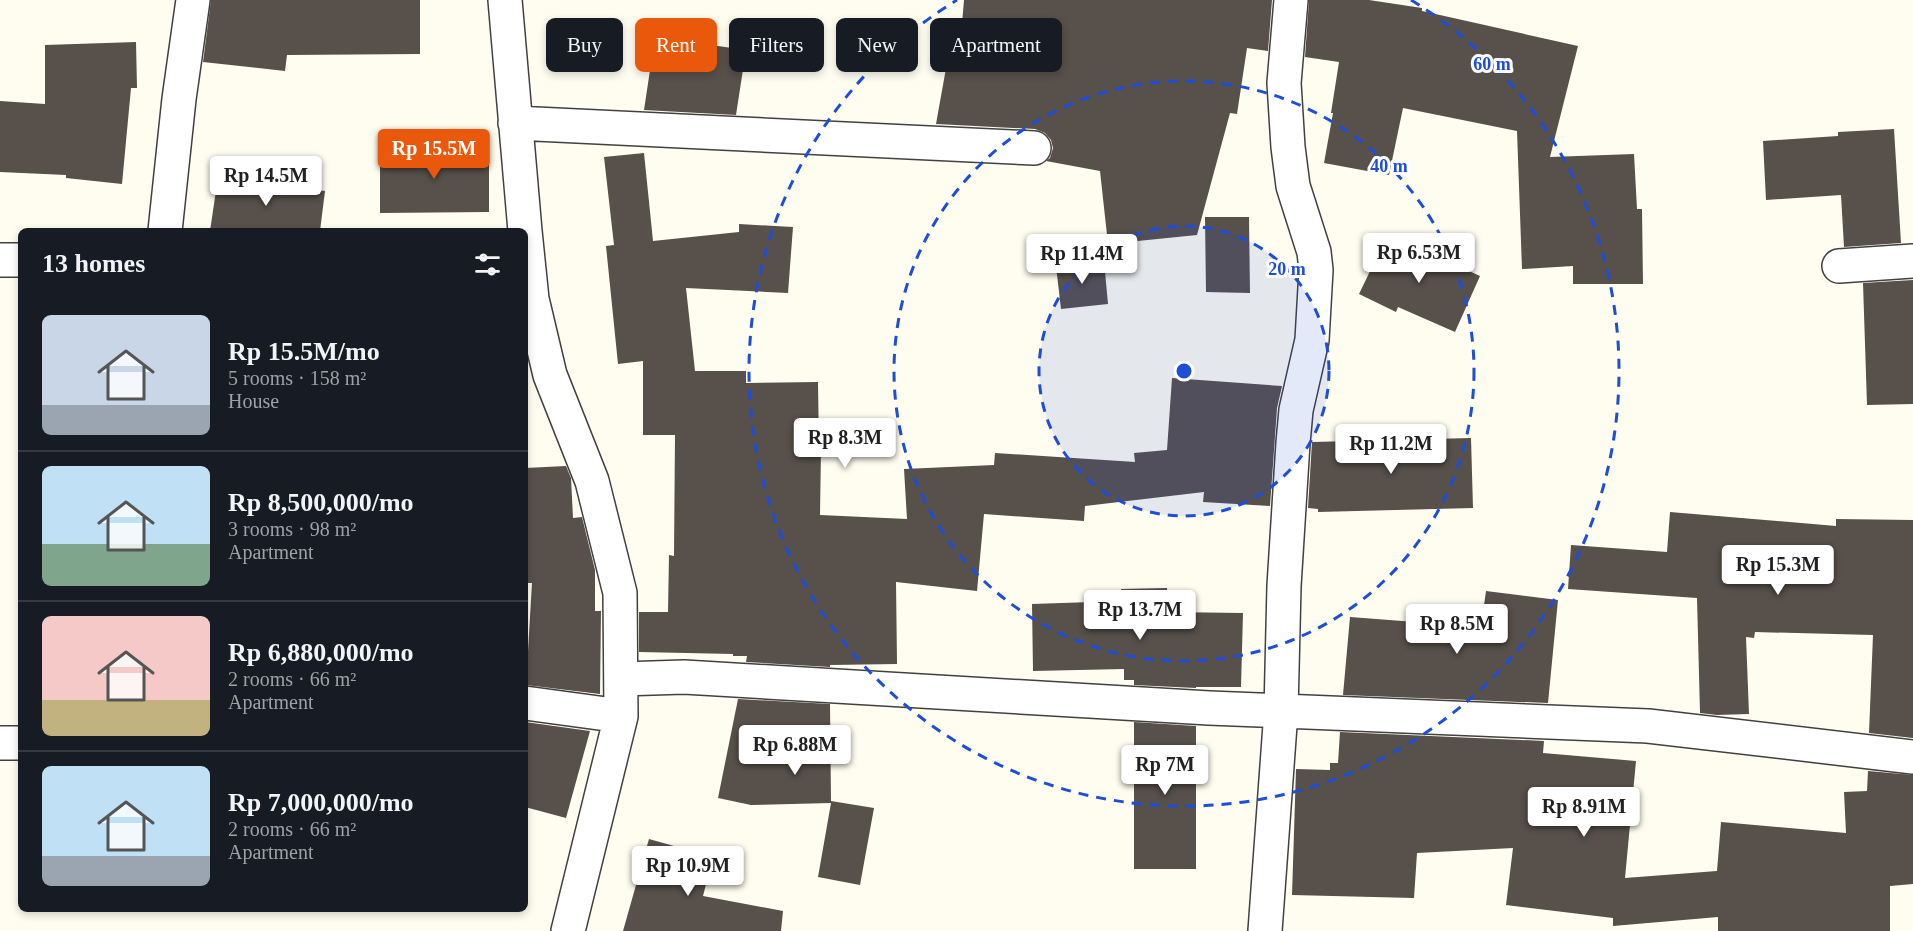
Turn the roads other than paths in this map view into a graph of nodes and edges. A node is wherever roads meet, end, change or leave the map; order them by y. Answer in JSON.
{"nodes":[{"id":1,"x":193,"y":0,"type":"edge"},
{"id":2,"x":505,"y":0,"type":"edge"},
{"id":3,"x":1291,"y":0,"type":"edge"},
{"id":4,"x":515,"y":123,"type":"junction"},
{"id":5,"x":1034,"y":148,"type":"dead end"},
{"id":6,"x":165,"y":228,"type":"edge"},
{"id":7,"x":525,"y":228,"type":"edge"},
{"id":8,"x":0,"y":260,"type":"edge"},
{"id":9,"x":18,"y":260,"type":"edge"},
{"id":10,"x":1913,"y":261,"type":"edge"},
{"id":11,"x":1839,"y":266,"type":"dead end"},
{"id":12,"x":528,"y":299,"type":"edge"},
{"id":13,"x":621,"y":679,"type":"junction"},
{"id":14,"x":528,"y":703,"type":"edge"},
{"id":15,"x":1281,"y":711,"type":"junction"},
{"id":16,"x":621,"y":716,"type":"junction"},
{"id":17,"x":0,"y":743,"type":"edge"},
{"id":18,"x":18,"y":743,"type":"edge"},
{"id":19,"x":1913,"y":757,"type":"edge"},
{"id":20,"x":568,"y":931,"type":"edge"},
{"id":21,"x":1264,"y":931,"type":"edge"}],
"edges":[{"from":1,"to":6,"type":"street"},
{"from":2,"to":4,"type":"street"},
{"from":3,"to":15,"type":"street"},
{"from":4,"to":5,"type":"street"},
{"from":4,"to":7,"type":"street"},
{"from":8,"to":9,"type":"street"},
{"from":10,"to":11,"type":"street"},
{"from":12,"to":13,"type":"street"},
{"from":13,"to":15,"type":"street"},
{"from":13,"to":16,"type":"street"},
{"from":14,"to":16,"type":"street"},
{"from":15,"to":19,"type":"street"},
{"from":15,"to":21,"type":"street"},
{"from":16,"to":20,"type":"street"},
{"from":17,"to":18,"type":"street"}]}
